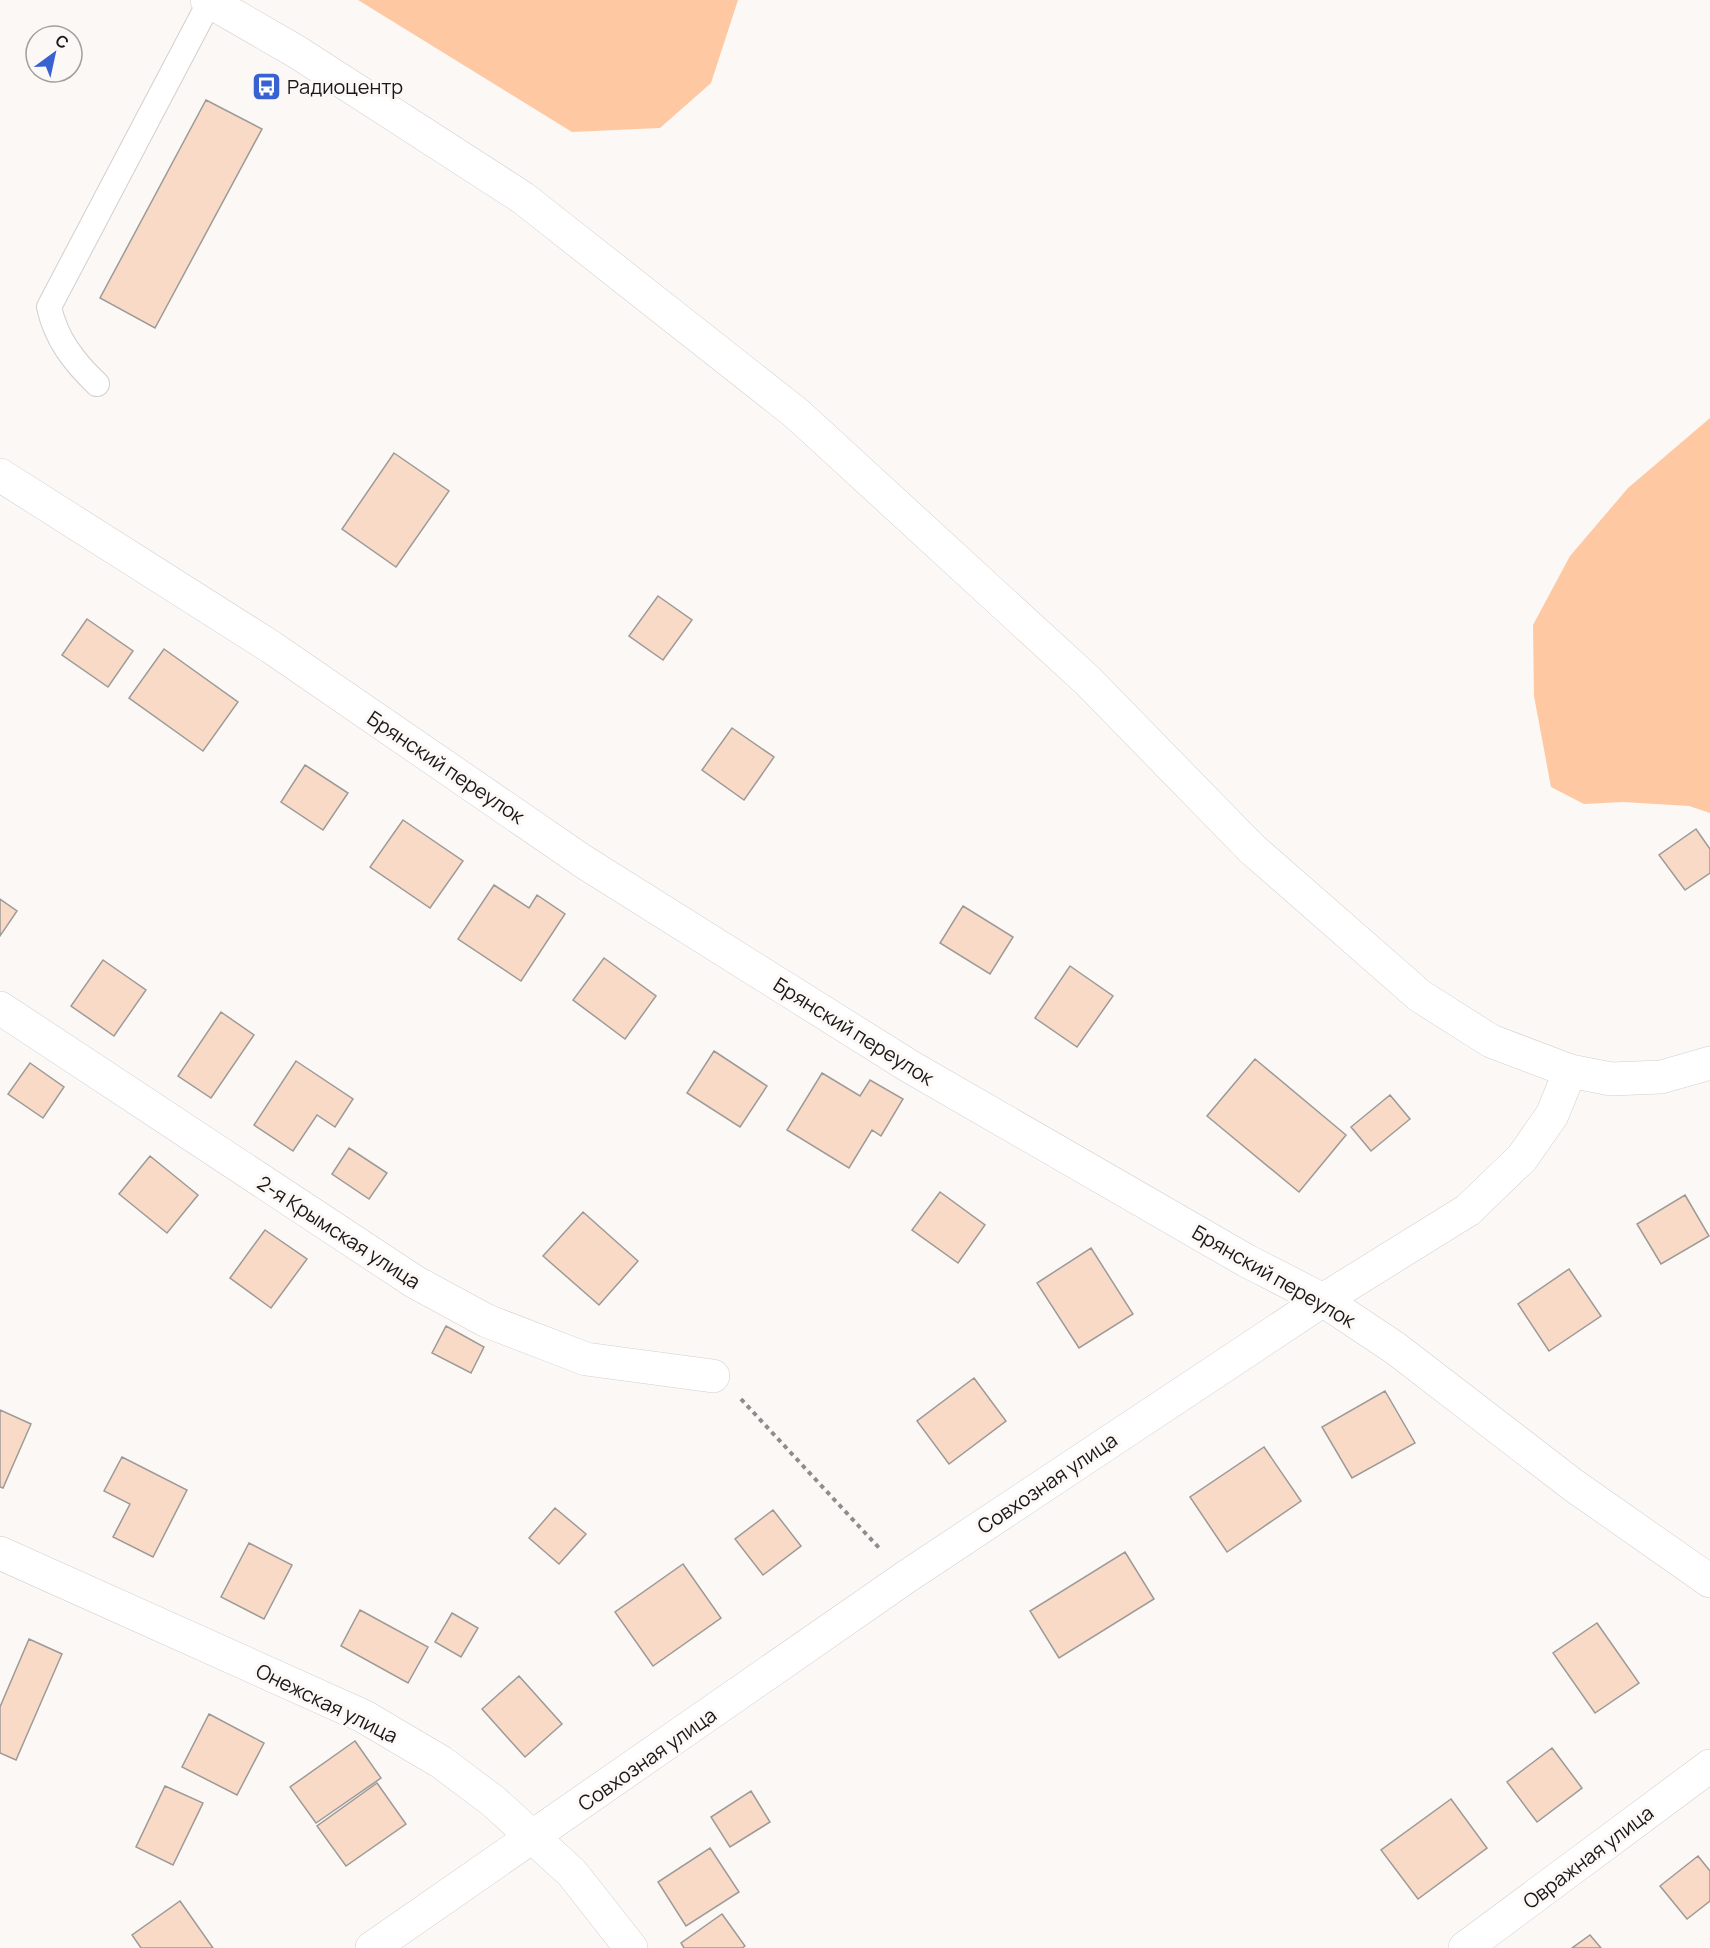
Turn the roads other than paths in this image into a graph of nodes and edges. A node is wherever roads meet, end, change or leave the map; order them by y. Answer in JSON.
{"nodes":[{"id":1,"x":208,"y":1,"type":"edge"},
{"id":2,"x":97,"y":384,"type":"dead end"},
{"id":3,"x":0,"y":475,"type":"edge"},
{"id":4,"x":0,"y":1008,"type":"edge"},
{"id":5,"x":1710,"y":1063,"type":"edge"},
{"id":6,"x":1570,"y":1071,"type":"junction"},
{"id":7,"x":1323,"y":1300,"type":"junction"},
{"id":8,"x":713,"y":1376,"type":"road end"},
{"id":9,"x":0,"y":1553,"type":"edge"},
{"id":10,"x":1710,"y":1581,"type":"edge"},
{"id":11,"x":1710,"y":1766,"type":"edge"},
{"id":12,"x":534,"y":1838,"type":"junction"},
{"id":13,"x":372,"y":1948,"type":"edge"},
{"id":14,"x":631,"y":1948,"type":"edge"},
{"id":15,"x":1465,"y":1948,"type":"edge"}],
"edges":[{"from":1,"to":2,"type":"lane"},
{"from":1,"to":6,"type":"street"},
{"from":3,"to":7,"type":"street","name":"Брянский переулок"},
{"from":4,"to":8,"type":"street","name":"2-я Крымская улица"},
{"from":5,"to":6,"type":"street"},
{"from":6,"to":7,"type":"street","name":"Совхозная улица"},
{"from":7,"to":10,"type":"street","name":"Брянский переулок"},
{"from":7,"to":12,"type":"street","name":"Совхозная улица"},
{"from":9,"to":12,"type":"street","name":"Онежская улица"},
{"from":11,"to":15,"type":"street","name":"Овражная улица"},
{"from":12,"to":13,"type":"street","name":"Совхозная улица"},
{"from":12,"to":14,"type":"street","name":"Онежская улица"}]}
